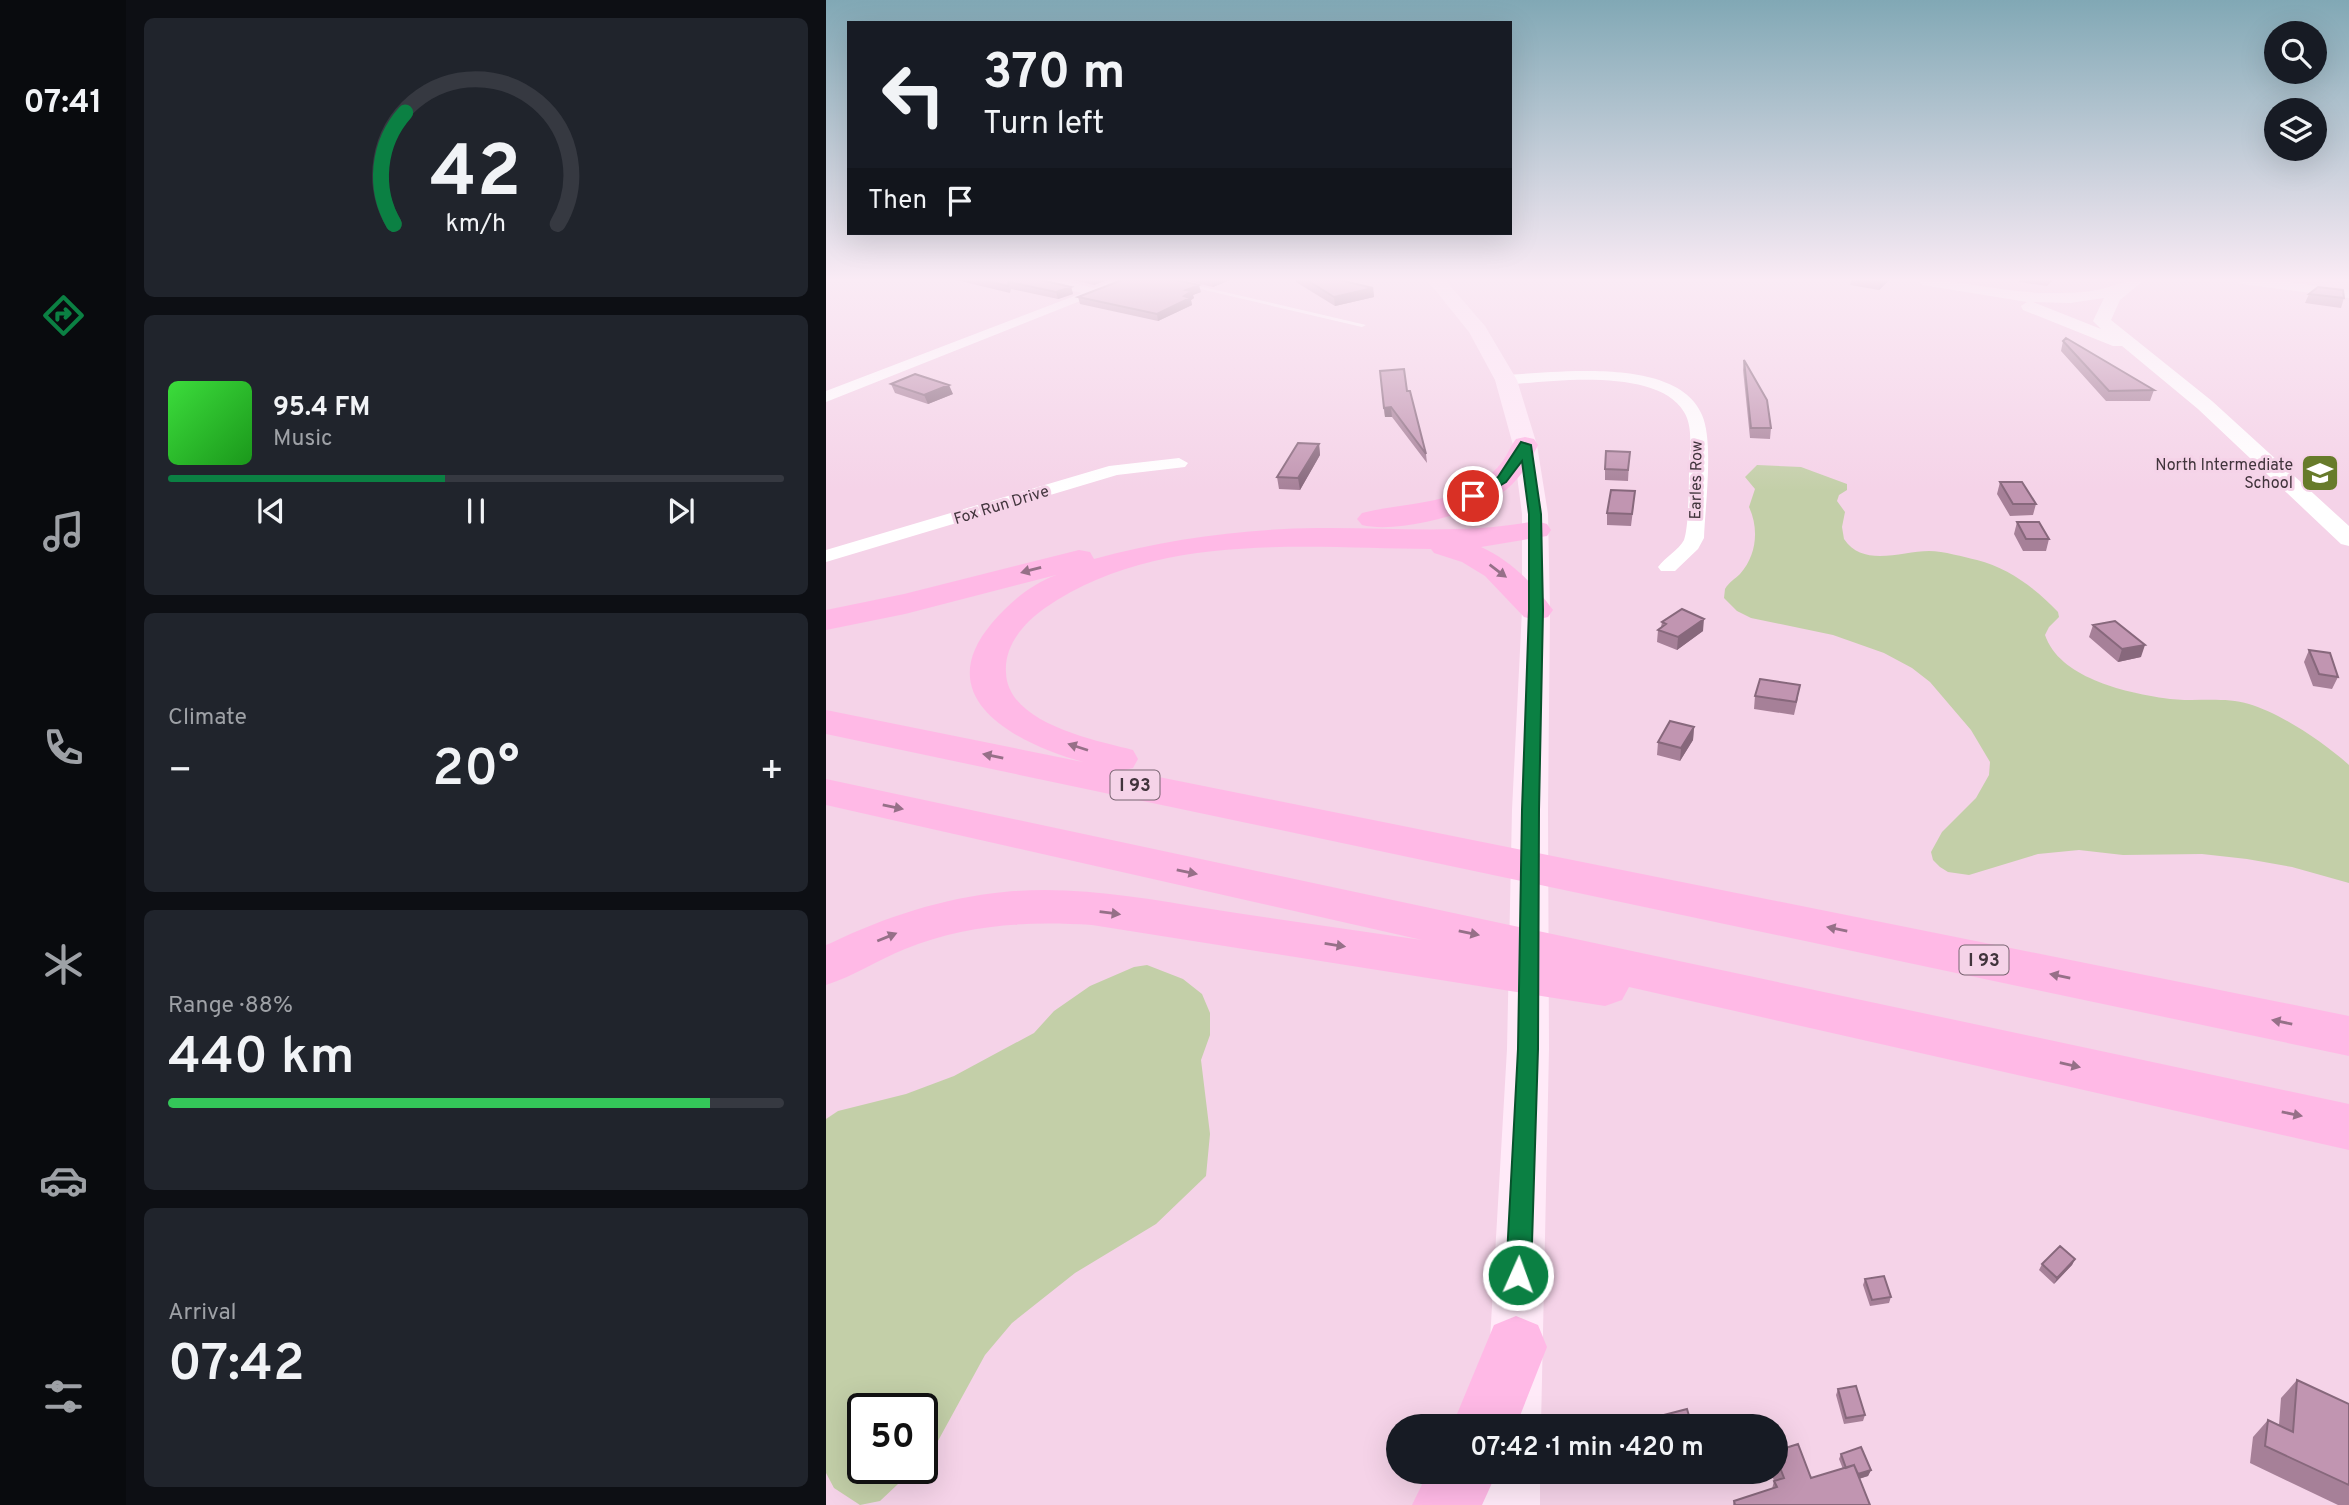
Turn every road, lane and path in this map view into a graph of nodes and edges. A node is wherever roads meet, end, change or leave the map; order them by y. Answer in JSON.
{"nodes":[{"id":1,"x":947,"y":350,"type":"edge"},
{"id":2,"x":1489,"y":350,"type":"edge"},
{"id":3,"x":2135,"y":350,"type":"edge"},
{"id":4,"x":1506,"y":380,"type":"junction"},
{"id":5,"x":826,"y":397,"type":"edge"},
{"id":6,"x":1525,"y":445,"type":"junction"},
{"id":7,"x":1179,"y":463,"type":"dead end"},
{"id":8,"x":1301,"y":526,"type":"junction"},
{"id":9,"x":1536,"y":530,"type":"junction"},
{"id":10,"x":1412,"y":539,"type":"junction"},
{"id":11,"x":2349,"y":539,"type":"edge"},
{"id":12,"x":826,"y":556,"type":"edge"},
{"id":13,"x":1668,"y":567,"type":"dead end"},
{"id":14,"x":1536,"y":610,"type":"junction"},
{"id":15,"x":826,"y":620,"type":"edge"},
{"id":16,"x":826,"y":722,"type":"edge"},
{"id":17,"x":826,"y":792,"type":"edge"},
{"id":18,"x":1619,"y":884,"type":"junction"},
{"id":19,"x":826,"y":967,"type":"edge"},
{"id":20,"x":2349,"y":1036,"type":"edge"},
{"id":21,"x":2003,"y":1050,"type":"junction"},
{"id":22,"x":2349,"y":1127,"type":"edge"},
{"id":23,"x":1516,"y":1347,"type":"junction"},
{"id":24,"x":1489,"y":1414,"type":"edge"},
{"id":25,"x":1513,"y":1414,"type":"edge"},
{"id":26,"x":1457,"y":1484,"type":"edge"},
{"id":27,"x":1512,"y":1484,"type":"edge"},
{"id":28,"x":1446,"y":1505,"type":"edge"},
{"id":29,"x":1511,"y":1505,"type":"edge"}],
"edges":[{"from":1,"to":5,"type":"street"},
{"from":2,"to":4,"type":"main road"},
{"from":3,"to":11,"type":"street"},
{"from":4,"to":6,"type":"main road"},
{"from":4,"to":13,"type":"street","name":"Earles Row"},
{"from":6,"to":8,"type":"highway"},
{"from":6,"to":9,"type":"main road"},
{"from":7,"to":12,"type":"street","name":"Fox Run Drive"},
{"from":8,"to":9,"type":"highway"},
{"from":8,"to":15,"type":"highway","one_way":true},
{"from":9,"to":10,"type":"highway"},
{"from":9,"to":14,"type":"main road"},
{"from":10,"to":14,"type":"highway","one_way":true},
{"from":18,"to":10,"type":"highway","one_way":true},
{"from":14,"to":23,"type":"main road"},
{"from":18,"to":16,"type":"highway","number":"I 93","one_way":true},
{"from":17,"to":21,"type":"highway","one_way":true},
{"from":20,"to":18,"type":"highway","number":"I 93","one_way":true},
{"from":19,"to":21,"type":"highway","one_way":true},
{"from":21,"to":22,"type":"highway","one_way":true},
{"from":23,"to":24,"type":"highway"},
{"from":23,"to":25,"type":"main road"},
{"from":26,"to":28,"type":"highway"},
{"from":27,"to":29,"type":"main road"}]}
